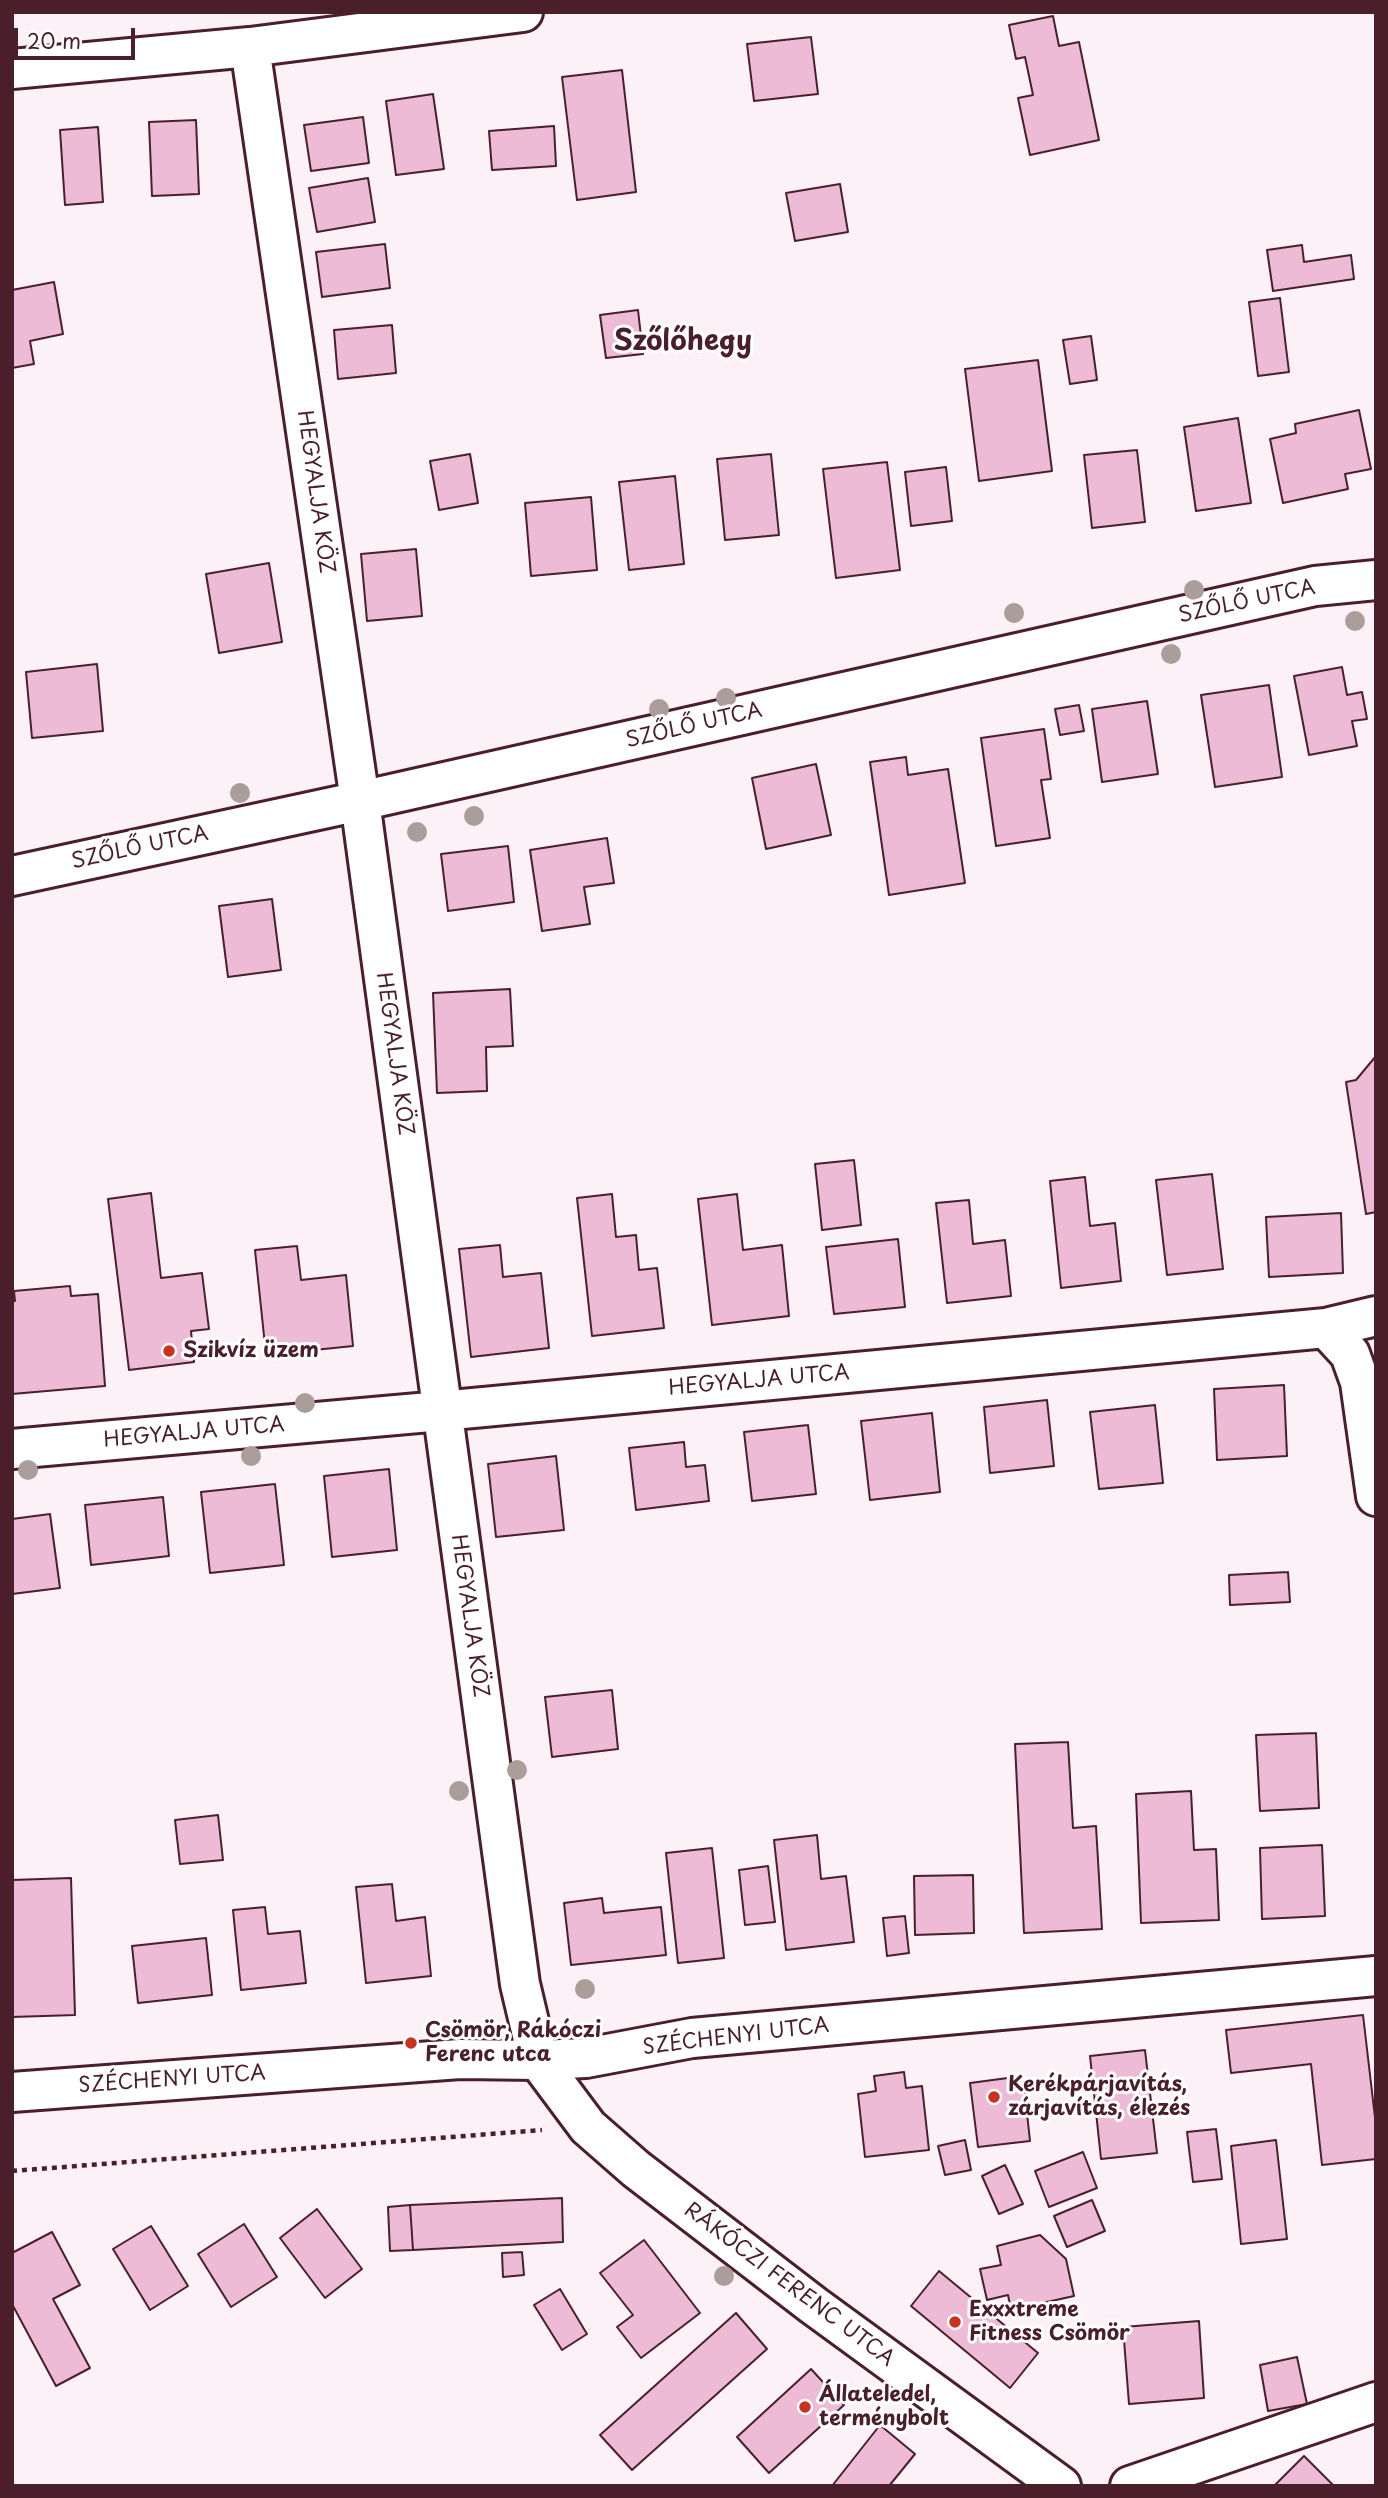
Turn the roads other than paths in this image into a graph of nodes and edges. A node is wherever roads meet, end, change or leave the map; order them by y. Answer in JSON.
{"nodes":[{"id":1,"x":523,"y":12,"type":"edge"},
{"id":2,"x":250,"y":47,"type":"junction"},
{"id":3,"x":12,"y":69,"type":"edge"},
{"id":4,"x":1376,"y":580,"type":"edge"},
{"id":5,"x":360,"y":801,"type":"junction"},
{"id":6,"x":12,"y":876,"type":"edge"},
{"id":7,"x":1376,"y":1316,"type":"edge"},
{"id":8,"x":1326,"y":1328,"type":"junction"},
{"id":9,"x":441,"y":1411,"type":"junction"},
{"id":10,"x":12,"y":1449,"type":"edge"},
{"id":11,"x":1376,"y":1496,"type":"edge"},
{"id":12,"x":1376,"y":1976,"type":"edge"},
{"id":13,"x":538,"y":2060,"type":"junction"},
{"id":14,"x":12,"y":2092,"type":"edge"},
{"id":15,"x":1376,"y":2402,"type":"edge"},
{"id":16,"x":1061,"y":2486,"type":"edge"},
{"id":17,"x":1130,"y":2486,"type":"edge"}],
"edges":[{"from":1,"to":2,"type":"street"},
{"from":2,"to":3,"type":"street"},
{"from":2,"to":5,"type":"street","name":"HEGYALJA KÖZ"},
{"from":4,"to":5,"type":"street","name":"SZŐLŐ UTCA"},
{"from":5,"to":6,"type":"street","name":"SZŐLŐ UTCA"},
{"from":5,"to":9,"type":"street","name":"HEGYALJA KÖZ"},
{"from":7,"to":8,"type":"street","name":"HEGYALJA UTCA"},
{"from":8,"to":9,"type":"street","name":"HEGYALJA UTCA"},
{"from":8,"to":11,"type":"street"},
{"from":9,"to":10,"type":"street","name":"HEGYALJA UTCA"},
{"from":9,"to":13,"type":"street","name":"HEGYALJA KÖZ"},
{"from":12,"to":13,"type":"street","name":"SZÉCHENYI UTCA"},
{"from":13,"to":14,"type":"street","name":"SZÉCHENYI UTCA"},
{"from":13,"to":16,"type":"street","name":"RÁKÓCZI FERENC UTCA"},
{"from":15,"to":17,"type":"street"}]}
